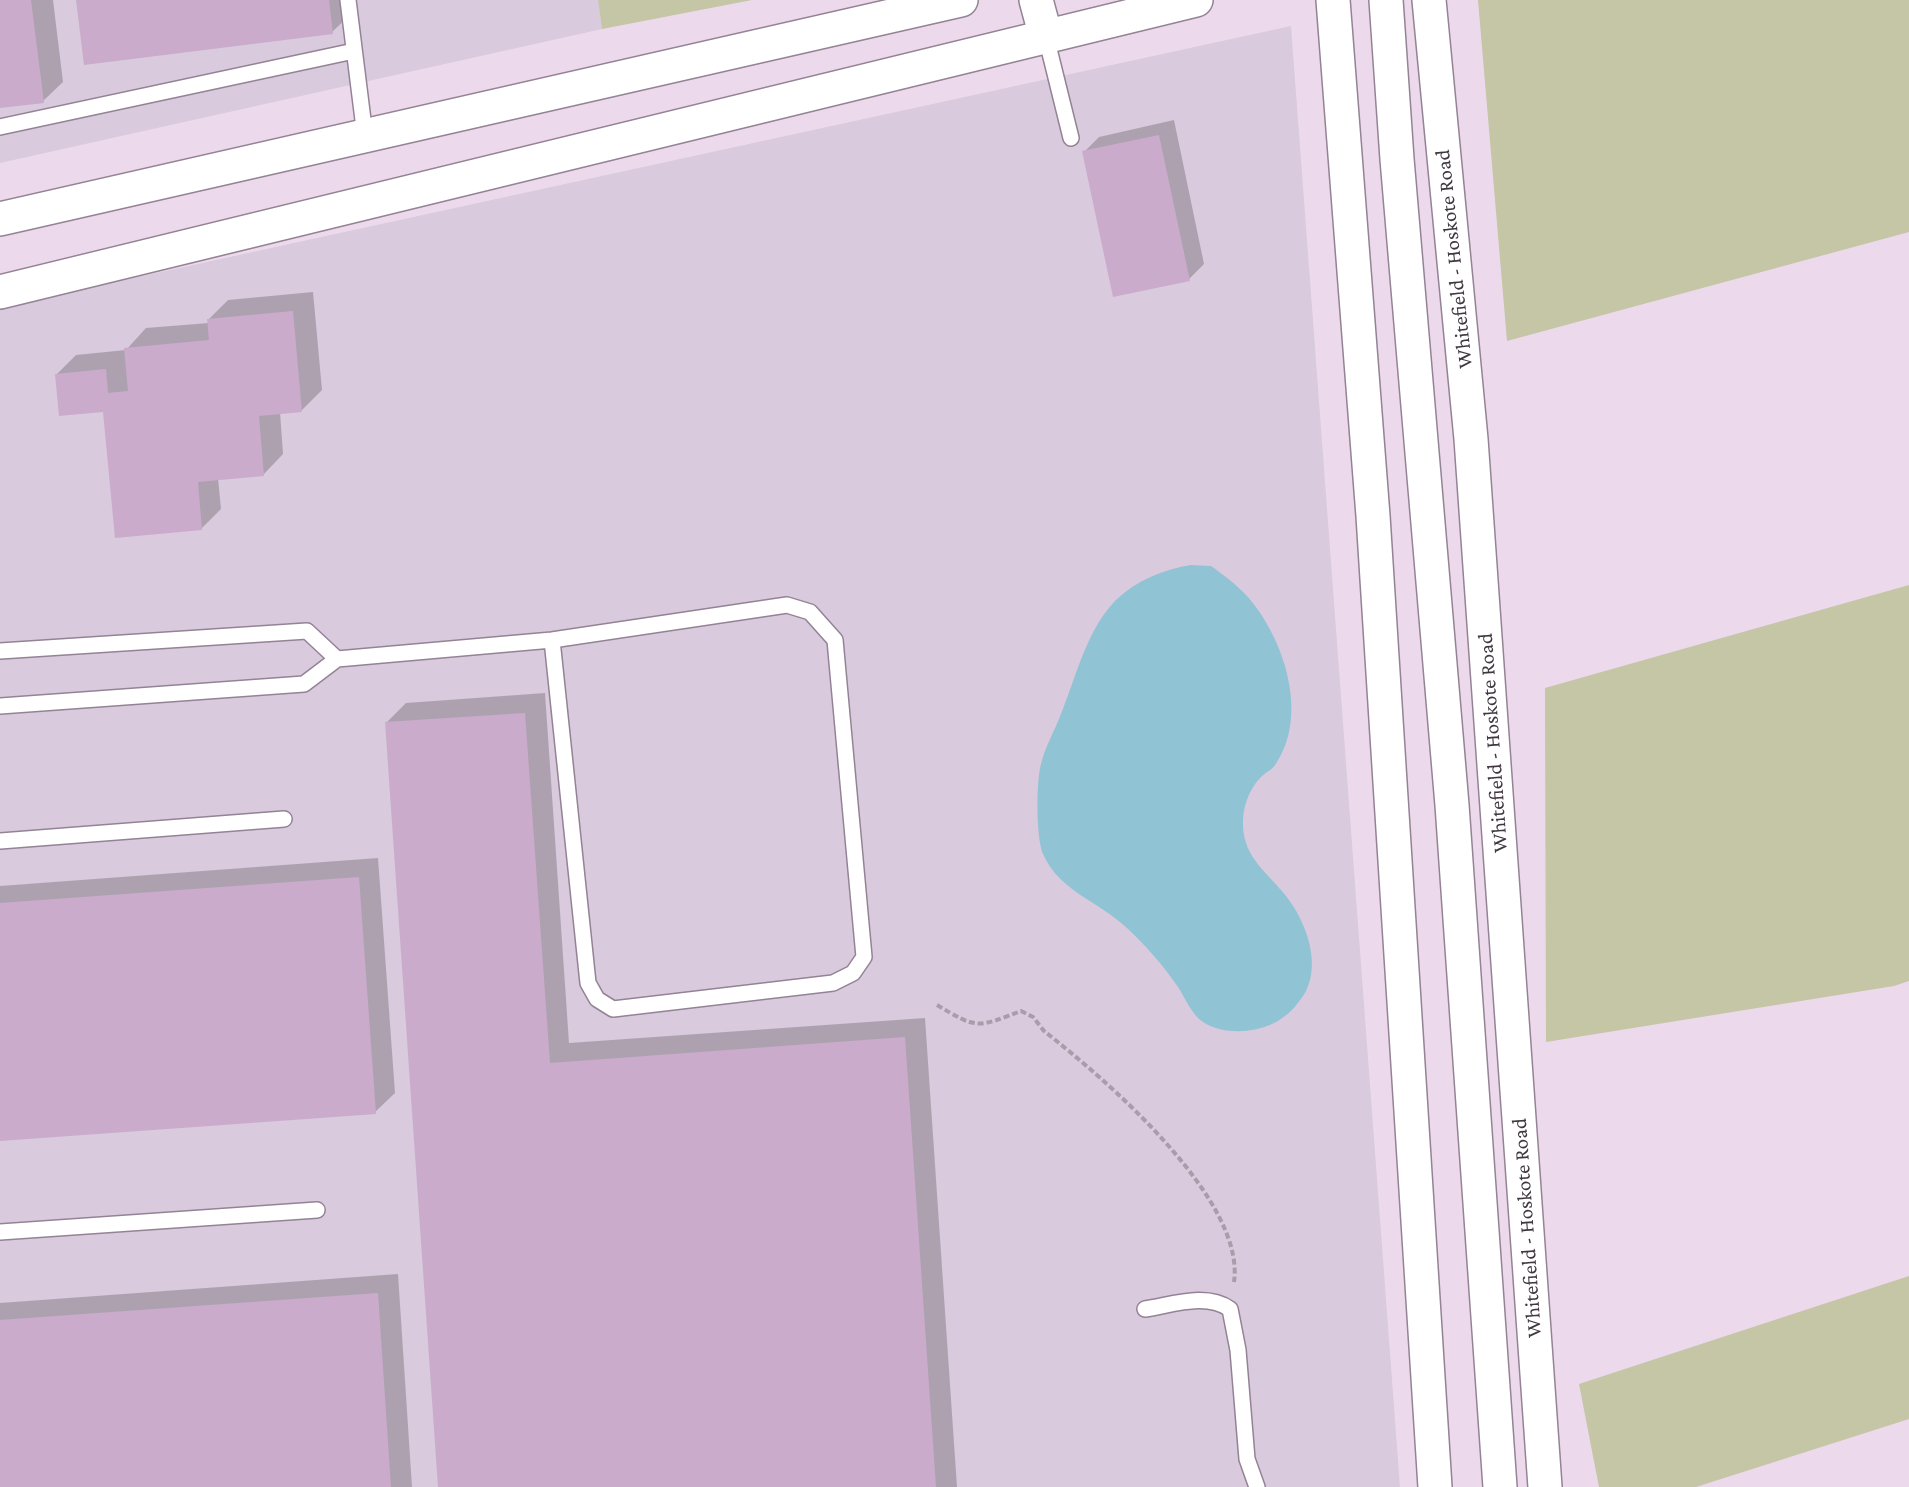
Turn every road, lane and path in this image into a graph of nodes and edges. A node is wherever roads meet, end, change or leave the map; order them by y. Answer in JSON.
{"nodes":[{"id":1,"x":348,"y":0,"type":"edge"},
{"id":2,"x":962,"y":0,"type":"edge"},
{"id":3,"x":1036,"y":0,"type":"edge"},
{"id":4,"x":1196,"y":0,"type":"edge"},
{"id":5,"x":1333,"y":0,"type":"edge"},
{"id":6,"x":1386,"y":0,"type":"edge"},
{"id":7,"x":1429,"y":0,"type":"edge"},
{"id":8,"x":1046,"y":37,"type":"junction"},
{"id":9,"x":354,"y":51,"type":"junction"},
{"id":10,"x":0,"y":126,"type":"edge"},
{"id":11,"x":365,"y":136,"type":"junction"},
{"id":12,"x":1071,"y":138,"type":"dead end"},
{"id":13,"x":0,"y":219,"type":"edge"},
{"id":14,"x":0,"y":292,"type":"edge"},
{"id":15,"x":552,"y":640,"type":"junction"},
{"id":16,"x":0,"y":651,"type":"edge"},
{"id":17,"x":337,"y":659,"type":"junction"},
{"id":18,"x":0,"y":706,"type":"edge"},
{"id":19,"x":284,"y":819,"type":"dead end"},
{"id":20,"x":0,"y":841,"type":"edge"},
{"id":21,"x":937,"y":1005,"type":"dead end"},
{"id":22,"x":317,"y":1210,"type":"dead end"},
{"id":23,"x":0,"y":1232,"type":"edge"},
{"id":24,"x":1145,"y":1309,"type":"dead end"},
{"id":25,"x":1230,"y":1309,"type":"junction"},
{"id":26,"x":1257,"y":1487,"type":"edge"},
{"id":27,"x":1435,"y":1487,"type":"edge"},
{"id":28,"x":1500,"y":1487,"type":"edge"},
{"id":29,"x":1545,"y":1487,"type":"edge"}],
"edges":[{"from":1,"to":9,"type":"lane"},
{"from":2,"to":11,"type":"street"},
{"from":3,"to":8,"type":"street"},
{"from":4,"to":8,"type":"street"},
{"from":5,"to":27,"type":"street"},
{"from":6,"to":28,"type":"street"},
{"from":7,"to":29,"type":"street","name":"Whitefield - Hoskote Road"},
{"from":8,"to":12,"type":"lane"},
{"from":8,"to":14,"type":"street"},
{"from":9,"to":10,"type":"lane"},
{"from":9,"to":11,"type":"lane"},
{"from":11,"to":13,"type":"street"},
{"from":15,"to":15,"type":"lane"},
{"from":15,"to":17,"type":"lane"},
{"from":16,"to":17,"type":"lane"},
{"from":17,"to":18,"type":"lane"},
{"from":19,"to":20,"type":"lane"},
{"from":21,"to":25,"type":"path"},
{"from":22,"to":23,"type":"lane"},
{"from":24,"to":25,"type":"lane"},
{"from":25,"to":26,"type":"lane"}]}
